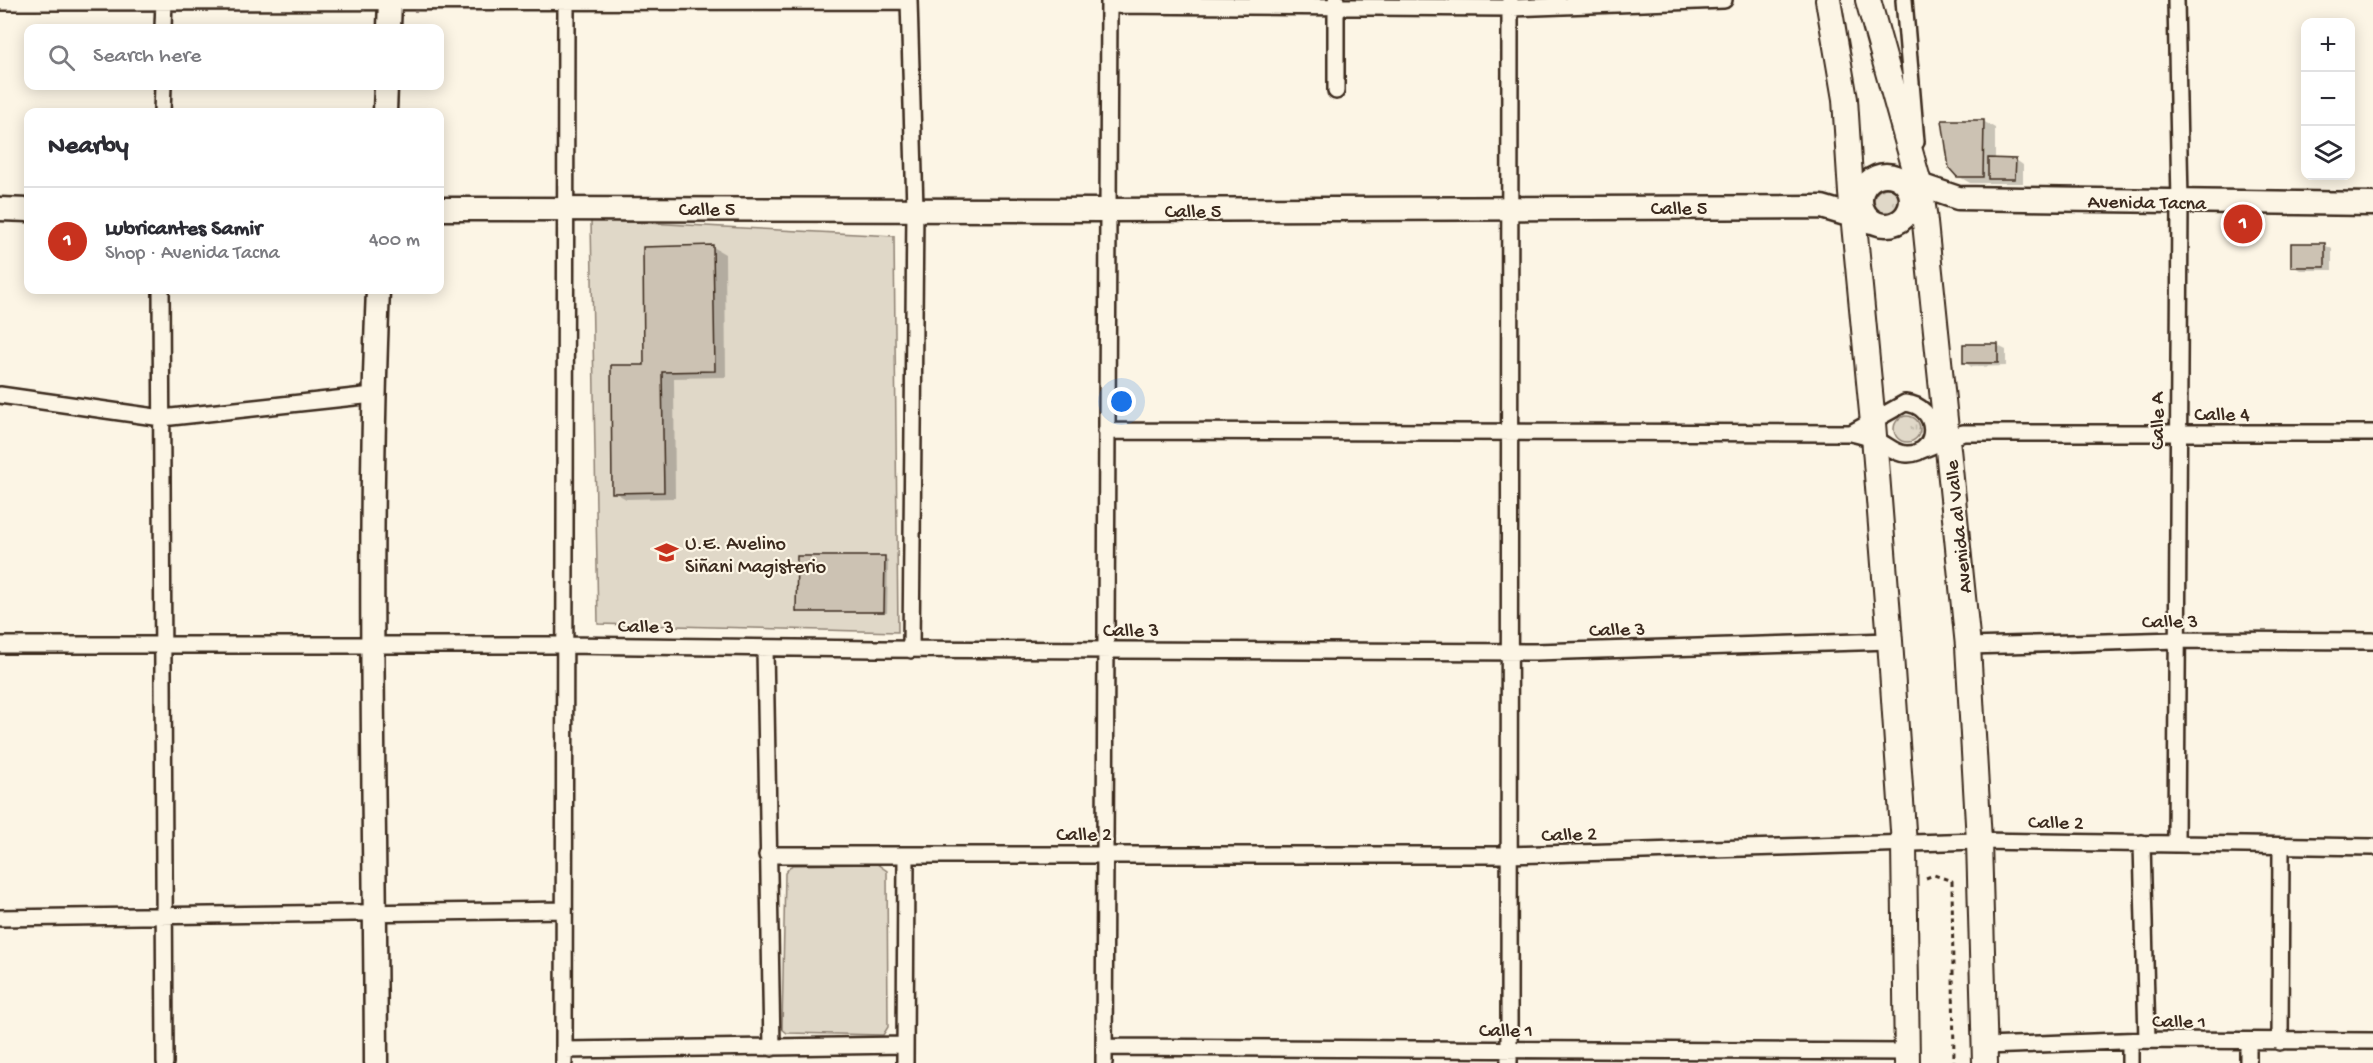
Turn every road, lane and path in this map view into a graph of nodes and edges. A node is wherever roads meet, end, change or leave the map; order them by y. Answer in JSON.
{"nodes":[{"id":1,"x":390,"y":0,"type":"edge"},
{"id":2,"x":566,"y":0,"type":"edge"},
{"id":3,"x":765,"y":0,"type":"edge"},
{"id":4,"x":1724,"y":0,"type":"edge"},
{"id":5,"x":1828,"y":0,"type":"edge"},
{"id":6,"x":1868,"y":0,"type":"edge"},
{"id":7,"x":1904,"y":0,"type":"edge"},
{"id":8,"x":2176,"y":0,"type":"edge"},
{"id":9,"x":164,"y":1,"type":"edge"},
{"id":10,"x":909,"y":1,"type":"edge"},
{"id":11,"x":0,"y":2,"type":"edge"},
{"id":12,"x":1109,"y":2,"type":"edge"},
{"id":13,"x":1336,"y":3,"type":"edge"},
{"id":14,"x":1510,"y":4,"type":"edge"},
{"id":15,"x":164,"y":24,"type":"edge"},
{"id":16,"x":388,"y":24,"type":"edge"},
{"id":17,"x":163,"y":90,"type":"edge"},
{"id":18,"x":386,"y":90,"type":"edge"},
{"id":19,"x":1336,"y":92,"type":"dead end"},
{"id":20,"x":162,"y":108,"type":"edge"},
{"id":21,"x":385,"y":108,"type":"edge"},
{"id":22,"x":1910,"y":183,"type":"junction"},
{"id":23,"x":1958,"y":198,"type":"junction"},
{"id":24,"x":2180,"y":202,"type":"junction"},
{"id":25,"x":1860,"y":204,"type":"junction"},
{"id":26,"x":2373,"y":204,"type":"edge"},
{"id":27,"x":564,"y":207,"type":"junction"},
{"id":28,"x":444,"y":208,"type":"edge"},
{"id":29,"x":1511,"y":208,"type":"junction"},
{"id":30,"x":0,"y":209,"type":"edge"},
{"id":31,"x":915,"y":209,"type":"junction"},
{"id":32,"x":24,"y":210,"type":"edge"},
{"id":33,"x":1107,"y":210,"type":"junction"},
{"id":34,"x":1924,"y":213,"type":"junction"},
{"id":35,"x":1896,"y":224,"type":"junction"},
{"id":36,"x":162,"y":294,"type":"edge"},
{"id":37,"x":378,"y":294,"type":"edge"},
{"id":38,"x":0,"y":395,"type":"edge"},
{"id":39,"x":374,"y":395,"type":"junction"},
{"id":40,"x":162,"y":418,"type":"junction"},
{"id":41,"x":1946,"y":427,"type":"junction"},
{"id":42,"x":1880,"y":430,"type":"junction"},
{"id":43,"x":1106,"y":431,"type":"junction"},
{"id":44,"x":2373,"y":433,"type":"edge"},
{"id":45,"x":1508,"y":434,"type":"junction"},
{"id":46,"x":2177,"y":434,"type":"junction"},
{"id":47,"x":1917,"y":452,"type":"junction"},
{"id":48,"x":2178,"y":640,"type":"junction"},
{"id":49,"x":1890,"y":641,"type":"junction"},
{"id":50,"x":2373,"y":641,"type":"edge"},
{"id":51,"x":372,"y":644,"type":"junction"},
{"id":52,"x":0,"y":645,"type":"edge"},
{"id":53,"x":564,"y":645,"type":"junction"},
{"id":54,"x":163,"y":646,"type":"junction"},
{"id":55,"x":1968,"y":646,"type":"junction"},
{"id":56,"x":765,"y":648,"type":"junction"},
{"id":57,"x":911,"y":650,"type":"junction"},
{"id":58,"x":1104,"y":650,"type":"junction"},
{"id":59,"x":1509,"y":652,"type":"junction"},
{"id":60,"x":1979,"y":841,"type":"junction"},
{"id":61,"x":2142,"y":843,"type":"junction"},
{"id":62,"x":2176,"y":843,"type":"junction"},
{"id":63,"x":1904,"y":845,"type":"junction"},
{"id":64,"x":2281,"y":847,"type":"junction"},
{"id":65,"x":2373,"y":847,"type":"edge"},
{"id":66,"x":1103,"y":854,"type":"junction"},
{"id":67,"x":767,"y":855,"type":"junction"},
{"id":68,"x":906,"y":855,"type":"junction"},
{"id":69,"x":1508,"y":855,"type":"junction"},
{"id":70,"x":1917,"y":881,"type":"dead end"},
{"id":71,"x":564,"y":910,"type":"junction"},
{"id":72,"x":375,"y":913,"type":"junction"},
{"id":73,"x":165,"y":915,"type":"junction"},
{"id":74,"x":0,"y":918,"type":"edge"},
{"id":75,"x":2147,"y":1040,"type":"junction"},
{"id":76,"x":2130,"y":1041,"type":"junction"},
{"id":77,"x":2373,"y":1041,"type":"edge"},
{"id":78,"x":2248,"y":1042,"type":"junction"},
{"id":79,"x":2280,"y":1042,"type":"junction"},
{"id":80,"x":905,"y":1045,"type":"junction"},
{"id":81,"x":772,"y":1048,"type":"junction"},
{"id":82,"x":1985,"y":1054,"type":"edge"},
{"id":83,"x":1104,"y":1055,"type":"edge"},
{"id":84,"x":564,"y":1056,"type":"edge"},
{"id":85,"x":1251,"y":1056,"type":"edge"},
{"id":86,"x":1379,"y":1056,"type":"edge"},
{"id":87,"x":1509,"y":1056,"type":"edge"},
{"id":88,"x":1640,"y":1057,"type":"edge"},
{"id":89,"x":1753,"y":1057,"type":"edge"},
{"id":90,"x":1907,"y":1057,"type":"edge"},
{"id":91,"x":165,"y":1063,"type":"edge"},
{"id":92,"x":376,"y":1063,"type":"edge"},
{"id":93,"x":904,"y":1063,"type":"edge"},
{"id":94,"x":1954,"y":1063,"type":"edge"},
{"id":95,"x":2130,"y":1063,"type":"edge"},
{"id":96,"x":2248,"y":1063,"type":"edge"}],
"edges":[{"from":1,"to":2,"type":"street"},
{"from":1,"to":9,"type":"street"},
{"from":1,"to":16,"type":"main road"},
{"from":2,"to":3,"type":"street"},
{"from":2,"to":27,"type":"street"},
{"from":3,"to":10,"type":"street"},
{"from":4,"to":14,"type":"street"},
{"from":5,"to":25,"type":"main road"},
{"from":6,"to":22,"type":"main road","name":"Avenida al Valle"},
{"from":7,"to":22,"type":"street"},
{"from":8,"to":24,"type":"street","name":"Calle A"},
{"from":9,"to":11,"type":"street"},
{"from":9,"to":15,"type":"street"},
{"from":10,"to":31,"type":"street"},
{"from":12,"to":13,"type":"street"},
{"from":12,"to":33,"type":"street"},
{"from":13,"to":14,"type":"street"},
{"from":13,"to":19,"type":"street"},
{"from":14,"to":29,"type":"street"},
{"from":17,"to":20,"type":"street"},
{"from":18,"to":21,"type":"main road"},
{"from":22,"to":23,"type":"main road","name":"Avenida Tacna"},
{"from":22,"to":25,"type":"main road"},
{"from":22,"to":34,"type":"main road","name":"Avenida al Valle"},
{"from":22,"to":35,"type":"main road"},
{"from":23,"to":24,"type":"main road","name":"Avenida Tacna"},
{"from":23,"to":34,"type":"main road","name":"Avenida Tacna"},
{"from":24,"to":26,"type":"main road","name":"Avenida Tacna"},
{"from":24,"to":46,"type":"street","name":"Calle A"},
{"from":25,"to":29,"type":"main road","name":"Calle 5"},
{"from":25,"to":35,"type":"main road"},
{"from":25,"to":42,"type":"main road"},
{"from":27,"to":28,"type":"main road","name":"Calle 5"},
{"from":27,"to":31,"type":"main road","name":"Calle 5"},
{"from":27,"to":53,"type":"street"},
{"from":29,"to":33,"type":"main road","name":"Calle 5"},
{"from":29,"to":45,"type":"street"},
{"from":30,"to":32,"type":"main road"},
{"from":31,"to":33,"type":"main road","name":"Calle 5"},
{"from":31,"to":57,"type":"street"},
{"from":33,"to":43,"type":"street"},
{"from":34,"to":35,"type":"main road","name":"Avenida Tacna"},
{"from":34,"to":41,"type":"main road","name":"Avenida al Valle"},
{"from":36,"to":40,"type":"street"},
{"from":37,"to":39,"type":"main road"},
{"from":38,"to":40,"type":"street"},
{"from":39,"to":40,"type":"street"},
{"from":39,"to":51,"type":"main road"},
{"from":40,"to":54,"type":"street"},
{"from":41,"to":42,"type":"street"},
{"from":41,"to":46,"type":"street","name":"Calle 4"},
{"from":41,"to":47,"type":"street","name":"Calle 4"},
{"from":41,"to":47,"type":"street"},
{"from":41,"to":55,"type":"main road","name":"Avenida al Valle"},
{"from":42,"to":45,"type":"street"},
{"from":42,"to":47,"type":"street"},
{"from":42,"to":49,"type":"main road"},
{"from":43,"to":45,"type":"street"},
{"from":43,"to":58,"type":"street"},
{"from":44,"to":46,"type":"street","name":"Calle 4"},
{"from":45,"to":59,"type":"street"},
{"from":46,"to":48,"type":"street","name":"Calle A"},
{"from":48,"to":50,"type":"street","name":"Calle 3"},
{"from":48,"to":55,"type":"street","name":"Calle 3"},
{"from":48,"to":62,"type":"street","name":"Calle A"},
{"from":49,"to":59,"type":"street","name":"Calle 3"},
{"from":49,"to":63,"type":"main road"},
{"from":51,"to":53,"type":"street","name":"Calle 3"},
{"from":51,"to":54,"type":"street","name":"Calle 3"},
{"from":51,"to":72,"type":"main road"},
{"from":52,"to":54,"type":"street","name":"Calle 3"},
{"from":53,"to":56,"type":"street","name":"Calle 3"},
{"from":53,"to":71,"type":"street"},
{"from":54,"to":73,"type":"street"},
{"from":55,"to":60,"type":"main road","name":"Avenida al Valle"},
{"from":56,"to":57,"type":"street","name":"Calle 3"},
{"from":56,"to":67,"type":"street"},
{"from":57,"to":58,"type":"street","name":"Calle 3"},
{"from":58,"to":59,"type":"street","name":"Calle 3"},
{"from":58,"to":66,"type":"street"},
{"from":59,"to":69,"type":"street"},
{"from":60,"to":61,"type":"street","name":"Calle 2"},
{"from":60,"to":63,"type":"street","name":"Calle 2"},
{"from":60,"to":82,"type":"main road","name":"Avenida al Valle"},
{"from":61,"to":62,"type":"street","name":"Calle 2"},
{"from":61,"to":75,"type":"street"},
{"from":62,"to":64,"type":"street","name":"Calle 2"},
{"from":63,"to":69,"type":"street","name":"Calle 2"},
{"from":63,"to":90,"type":"main road"},
{"from":64,"to":65,"type":"street","name":"Calle 2"},
{"from":64,"to":79,"type":"street"},
{"from":66,"to":68,"type":"street","name":"Calle 2"},
{"from":66,"to":69,"type":"street","name":"Calle 2"},
{"from":66,"to":83,"type":"street"},
{"from":67,"to":68,"type":"street","name":"Calle 2"},
{"from":67,"to":81,"type":"street"},
{"from":68,"to":80,"type":"street"},
{"from":69,"to":87,"type":"street"},
{"from":70,"to":94,"type":"path"},
{"from":71,"to":72,"type":"street"},
{"from":71,"to":84,"type":"street"},
{"from":72,"to":73,"type":"street"},
{"from":72,"to":92,"type":"main road"},
{"from":73,"to":74,"type":"street"},
{"from":73,"to":91,"type":"street"},
{"from":75,"to":76,"type":"street","name":"Calle 1"},
{"from":75,"to":78,"type":"street","name":"Calle 1"},
{"from":76,"to":82,"type":"street","name":"Calle 1"},
{"from":76,"to":95,"type":"street"},
{"from":77,"to":79,"type":"street","name":"Calle 1"},
{"from":78,"to":79,"type":"street","name":"Calle 1"},
{"from":78,"to":96,"type":"street"},
{"from":80,"to":81,"type":"street"},
{"from":80,"to":93,"type":"street"},
{"from":81,"to":84,"type":"street"},
{"from":83,"to":85,"type":"street","name":"Calle 1"},
{"from":85,"to":86,"type":"street","name":"Calle 1"},
{"from":86,"to":87,"type":"street","name":"Calle 1"},
{"from":87,"to":88,"type":"street","name":"Calle 1"},
{"from":88,"to":89,"type":"street","name":"Calle 1"},
{"from":89,"to":90,"type":"street","name":"Calle 1"}]}
